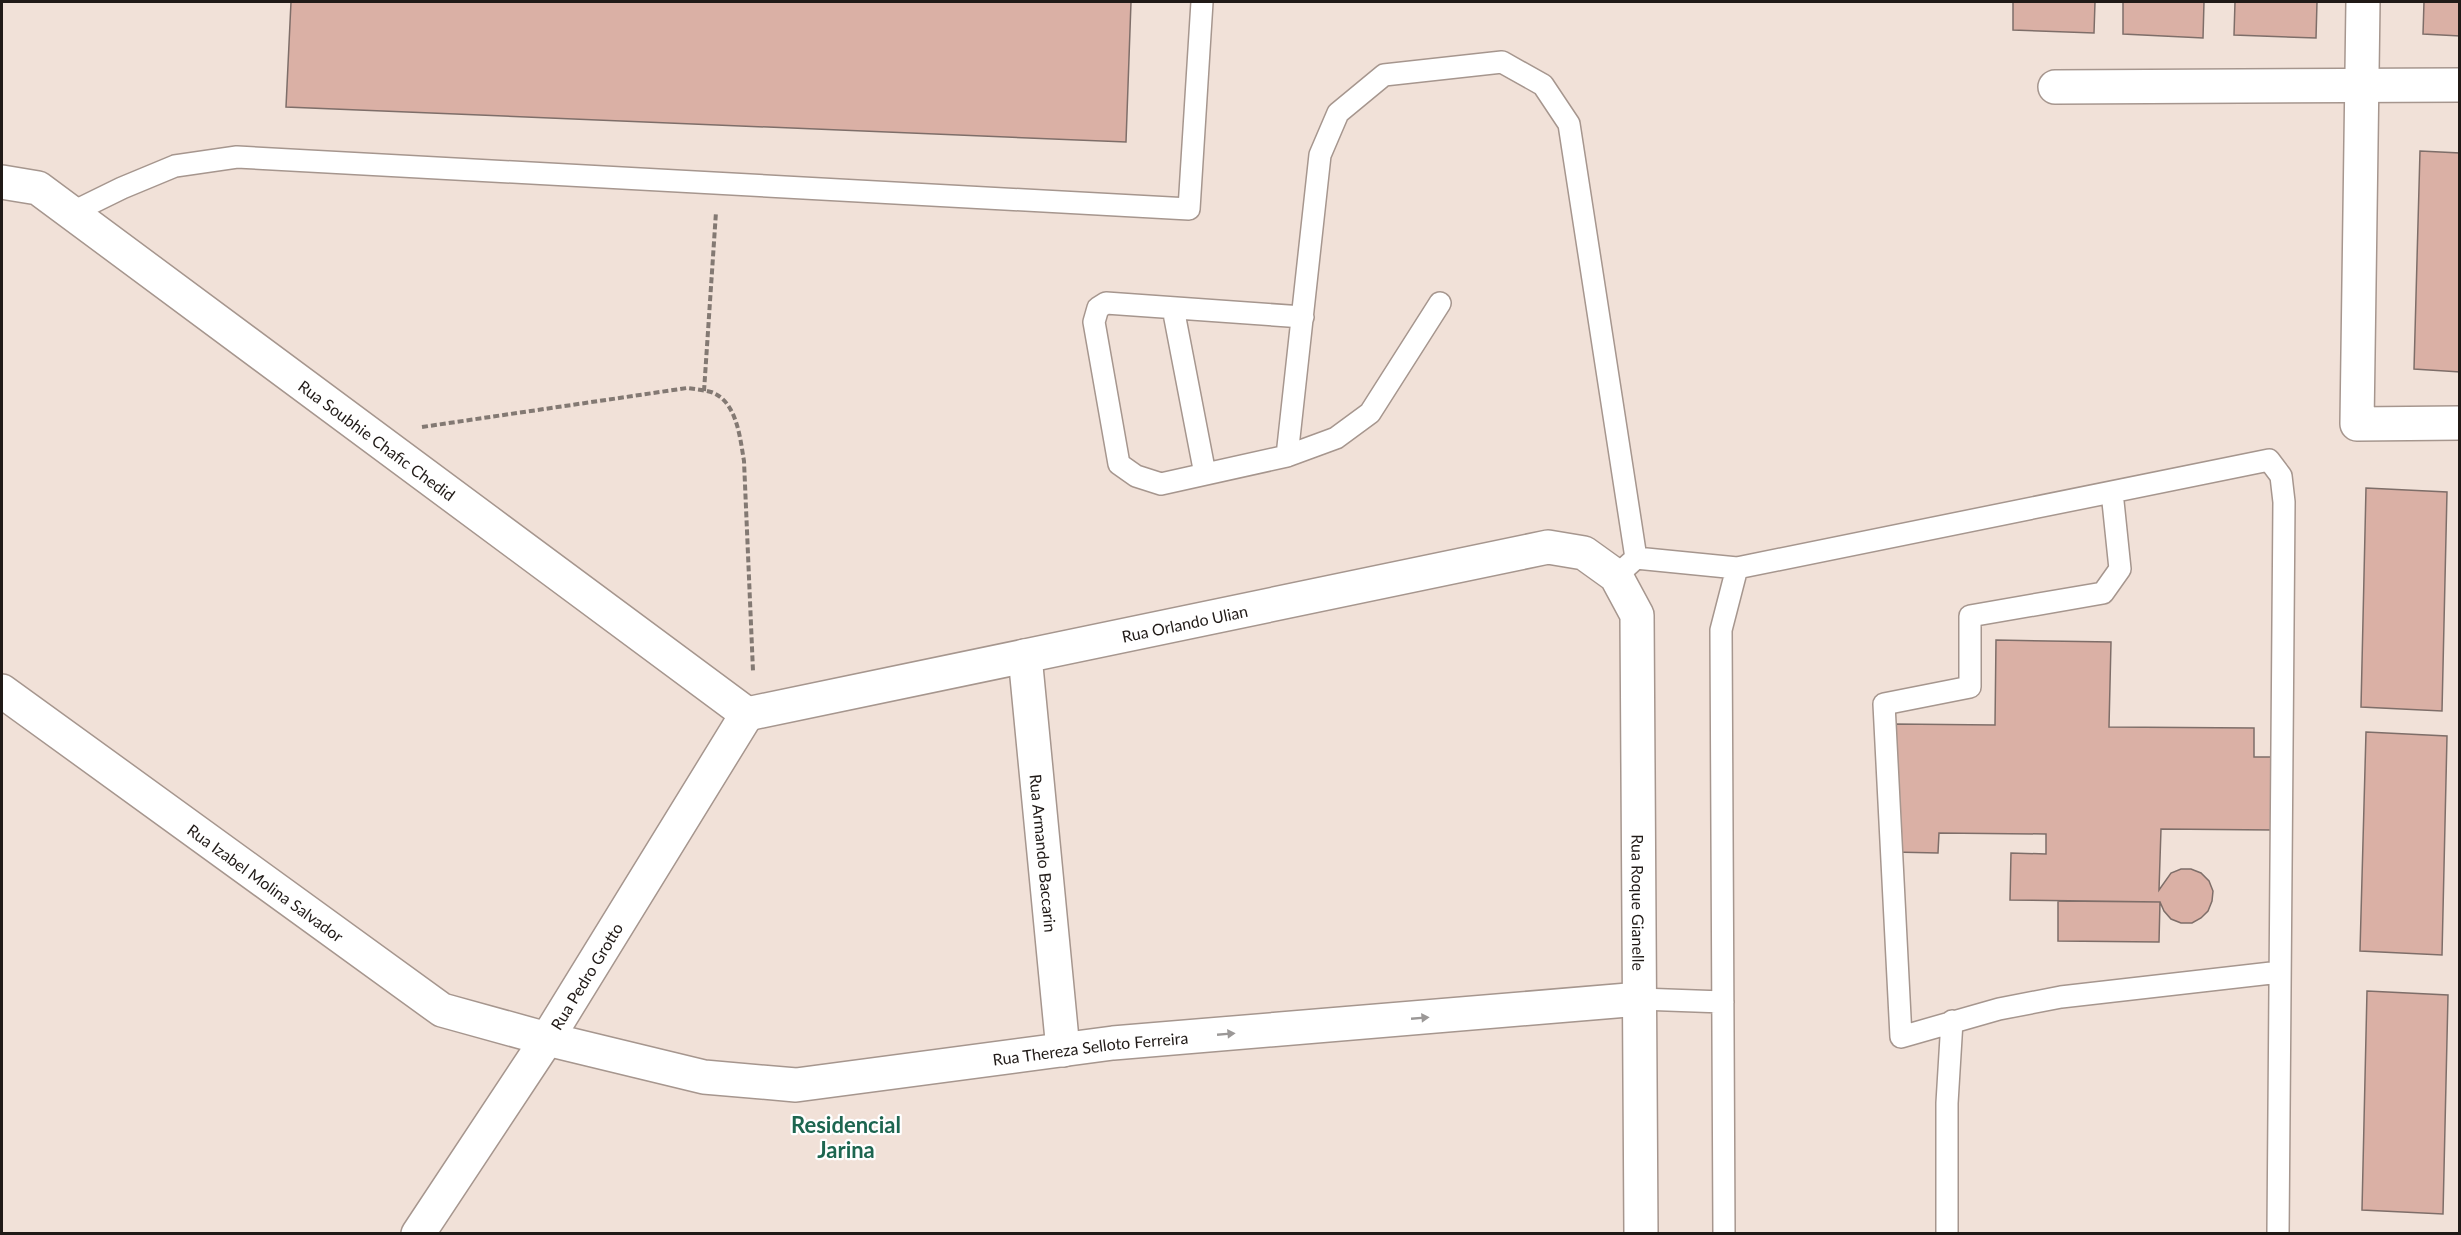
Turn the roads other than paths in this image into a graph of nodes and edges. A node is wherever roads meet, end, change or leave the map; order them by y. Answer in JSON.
{"nodes":[{"id":1,"x":1202,"y":2,"type":"edge"},
{"id":2,"x":2363,"y":2,"type":"edge"},
{"id":3,"x":2362,"y":84,"type":"junction"},
{"id":4,"x":2460,"y":85,"type":"edge"},
{"id":5,"x":2055,"y":87,"type":"dead end"},
{"id":6,"x":2,"y":182,"type":"edge"},
{"id":7,"x":71,"y":213,"type":"junction"},
{"id":8,"x":1440,"y":303,"type":"dead end"},
{"id":9,"x":1173,"y":308,"type":"junction"},
{"id":10,"x":1303,"y":317,"type":"junction"},
{"id":11,"x":2460,"y":423,"type":"edge"},
{"id":12,"x":1287,"y":456,"type":"junction"},
{"id":13,"x":1204,"y":474,"type":"junction"},
{"id":14,"x":2112,"y":492,"type":"junction"},
{"id":15,"x":1626,"y":567,"type":"junction"},
{"id":16,"x":1737,"y":568,"type":"junction"},
{"id":17,"x":1025,"y":656,"type":"junction"},
{"id":18,"x":2,"y":691,"type":"edge"},
{"id":19,"x":751,"y":713,"type":"junction"},
{"id":20,"x":2280,"y":972,"type":"junction"},
{"id":21,"x":1640,"y":999,"type":"junction"},
{"id":22,"x":1723,"y":1002,"type":"junction"},
{"id":23,"x":1952,"y":1021,"type":"junction"},
{"id":24,"x":547,"y":1039,"type":"junction"},
{"id":25,"x":1063,"y":1050,"type":"junction"},
{"id":26,"x":418,"y":1233,"type":"edge"},
{"id":27,"x":1641,"y":1233,"type":"edge"},
{"id":28,"x":1724,"y":1233,"type":"edge"},
{"id":29,"x":1947,"y":1233,"type":"edge"},
{"id":30,"x":2278,"y":1233,"type":"edge"}],
"edges":[{"from":1,"to":7,"type":"lane"},
{"from":2,"to":3,"type":"street"},
{"from":3,"to":4,"type":"street"},
{"from":3,"to":5,"type":"street"},
{"from":3,"to":11,"type":"street"},
{"from":6,"to":7,"type":"street","name":"Rua Soubhie Chafic Chedid"},
{"from":7,"to":19,"type":"street","name":"Rua Soubhie Chafic Chedid"},
{"from":8,"to":12,"type":"lane"},
{"from":9,"to":10,"type":"lane"},
{"from":9,"to":13,"type":"lane"},
{"from":9,"to":13,"type":"lane"},
{"from":10,"to":12,"type":"lane"},
{"from":10,"to":15,"type":"lane"},
{"from":12,"to":13,"type":"lane"},
{"from":14,"to":16,"type":"lane"},
{"from":14,"to":20,"type":"lane"},
{"from":14,"to":23,"type":"lane"},
{"from":15,"to":16,"type":"lane"},
{"from":15,"to":17,"type":"street","name":"Rua Orlando Ulian"},
{"from":15,"to":21,"type":"street","name":"Rua Roque Gianelle"},
{"from":16,"to":22,"type":"lane"},
{"from":17,"to":19,"type":"street","name":"Rua Orlando Ulian"},
{"from":17,"to":25,"type":"street","name":"Rua Armando Baccarin"},
{"from":18,"to":24,"type":"street","name":"Rua Izabel Molina Salvador"},
{"from":19,"to":24,"type":"street","name":"Rua Pedro Grotto"},
{"from":20,"to":23,"type":"lane"},
{"from":20,"to":30,"type":"lane"},
{"from":21,"to":22,"type":"lane"},
{"from":25,"to":21,"type":"street","name":"Rua Thereza Selloto Ferreira","one_way":true},
{"from":21,"to":27,"type":"street","name":"Rua Roque Gianelle"},
{"from":22,"to":28,"type":"lane"},
{"from":23,"to":29,"type":"lane"},
{"from":24,"to":25,"type":"street","name":"Rua Thereza Selloto Ferreira"},
{"from":24,"to":26,"type":"street","name":"Rua Pedro Grotto"}]}
